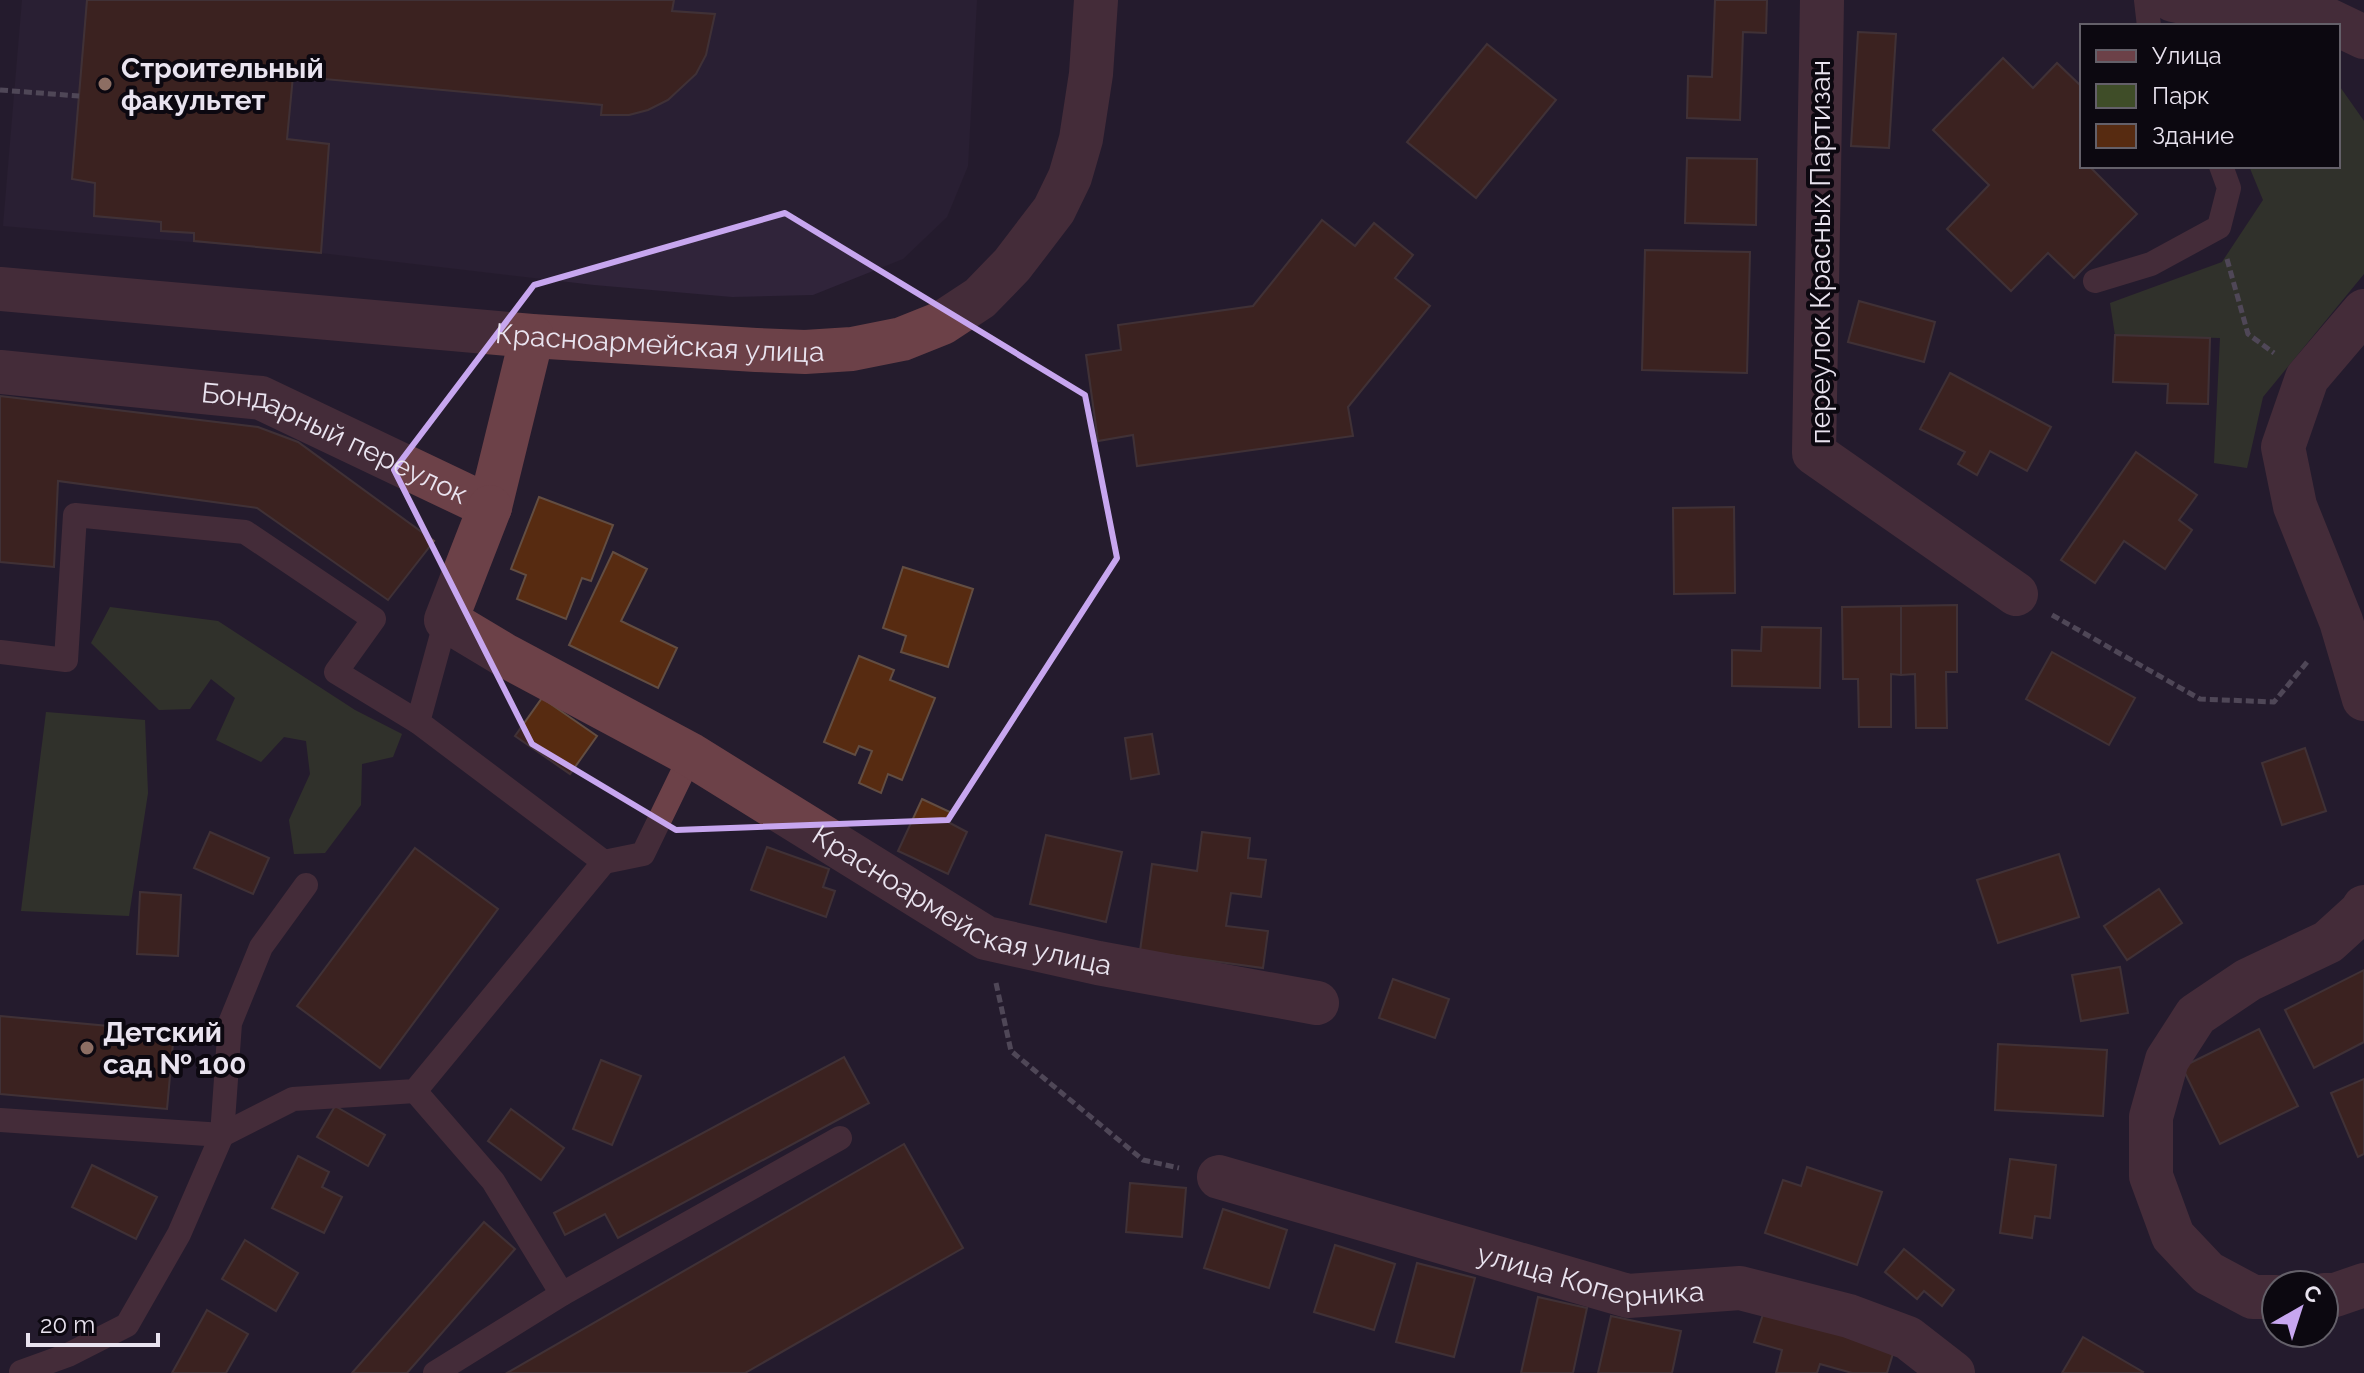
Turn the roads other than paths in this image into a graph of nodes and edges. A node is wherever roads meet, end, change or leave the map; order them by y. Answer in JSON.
{"nodes":[{"id":1,"x":1096,"y":0,"type":"edge"},
{"id":2,"x":1822,"y":0,"type":"edge"},
{"id":3,"x":2146,"y":0,"type":"edge"},
{"id":4,"x":2173,"y":0,"type":"edge"},
{"id":5,"x":2149,"y":24,"type":"edge"},
{"id":6,"x":2337,"y":24,"type":"edge"},
{"id":7,"x":2340,"y":26,"type":"edge"},
{"id":8,"x":2364,"y":37,"type":"edge"},
{"id":9,"x":2222,"y":168,"type":"edge"},
{"id":10,"x":2095,"y":281,"type":"dead end"},
{"id":11,"x":0,"y":289,"type":"edge"},
{"id":12,"x":2364,"y":311,"type":"edge"},
{"id":13,"x":532,"y":336,"type":"junction"},
{"id":14,"x":0,"y":372,"type":"edge"},
{"id":15,"x":490,"y":507,"type":"junction"},
{"id":16,"x":2016,"y":594,"type":"road end"},
{"id":17,"x":446,"y":620,"type":"junction"},
{"id":18,"x":0,"y":652,"type":"edge"},
{"id":19,"x":2364,"y":699,"type":"edge"},
{"id":20,"x":418,"y":722,"type":"junction"},
{"id":21,"x":691,"y":755,"type":"junction"},
{"id":22,"x":604,"y":862,"type":"junction"},
{"id":23,"x":306,"y":885,"type":"dead end"},
{"id":24,"x":2364,"y":907,"type":"edge"},
{"id":25,"x":1317,"y":1003,"type":"dead end"},
{"id":26,"x":415,"y":1091,"type":"junction"},
{"id":27,"x":0,"y":1120,"type":"edge"},
{"id":28,"x":222,"y":1135,"type":"junction"},
{"id":29,"x":840,"y":1138,"type":"dead end"},
{"id":30,"x":1219,"y":1177,"type":"road end"},
{"id":31,"x":2364,"y":1285,"type":"edge"},
{"id":32,"x":2340,"y":1293,"type":"edge"},
{"id":33,"x":562,"y":1294,"type":"junction"},
{"id":34,"x":2260,"y":1297,"type":"edge"},
{"id":35,"x":21,"y":1372,"type":"edge"},
{"id":36,"x":435,"y":1373,"type":"edge"},
{"id":37,"x":1953,"y":1373,"type":"edge"}],
"edges":[{"from":1,"to":13,"type":"street","name":"Красноармейская улица"},
{"from":2,"to":16,"type":"street","name":"переулок Красных Партизан"},
{"from":3,"to":5,"type":"lane"},
{"from":4,"to":6,"type":"street"},
{"from":7,"to":8,"type":"street"},
{"from":9,"to":10,"type":"lane"},
{"from":11,"to":13,"type":"street","name":"Красноармейская улица"},
{"from":12,"to":19,"type":"street"},
{"from":13,"to":15,"type":"street","name":"Бондарный переулок"},
{"from":14,"to":15,"type":"street","name":"Бондарный переулок"},
{"from":15,"to":17,"type":"street"},
{"from":17,"to":20,"type":"lane"},
{"from":17,"to":21,"type":"street","name":"Красноармейская улица"},
{"from":18,"to":20,"type":"lane"},
{"from":20,"to":22,"type":"lane"},
{"from":21,"to":22,"type":"lane"},
{"from":21,"to":25,"type":"street","name":"Красноармейская улица"},
{"from":22,"to":26,"type":"lane"},
{"from":23,"to":28,"type":"lane"},
{"from":24,"to":34,"type":"street"},
{"from":26,"to":28,"type":"lane"},
{"from":26,"to":33,"type":"lane"},
{"from":27,"to":28,"type":"lane"},
{"from":28,"to":35,"type":"lane"},
{"from":29,"to":33,"type":"lane"},
{"from":30,"to":37,"type":"street","name":"улица Коперника"},
{"from":31,"to":32,"type":"street"},
{"from":33,"to":36,"type":"lane"}]}
